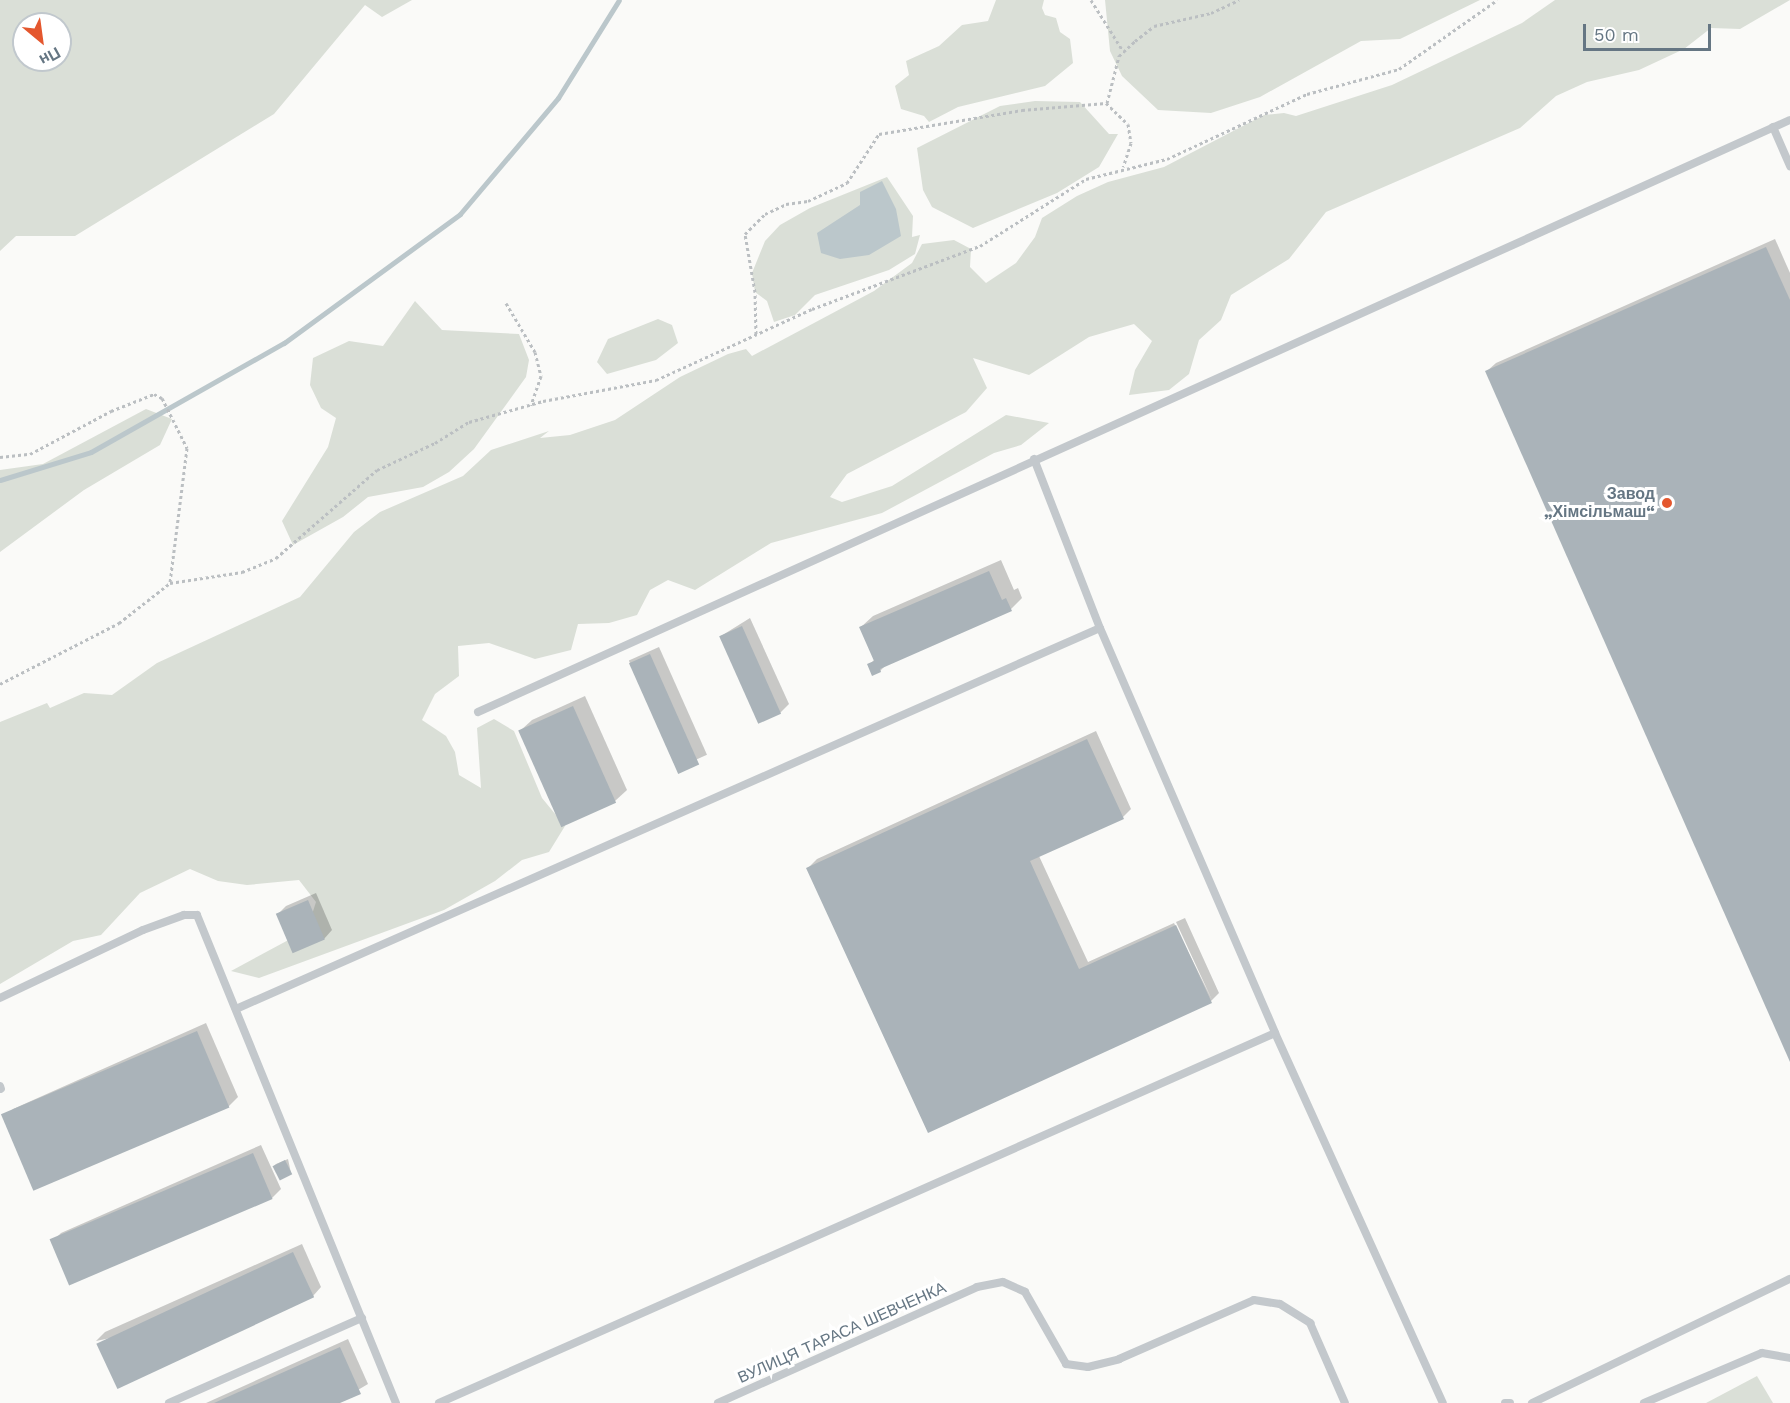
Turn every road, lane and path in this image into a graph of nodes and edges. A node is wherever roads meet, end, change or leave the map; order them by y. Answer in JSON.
{"nodes":[{"id":1,"x":1091,"y":0,"type":"edge"},
{"id":2,"x":1239,"y":0,"type":"edge"},
{"id":3,"x":1497,"y":0,"type":"edge"},
{"id":4,"x":1123,"y":51,"type":"junction"},
{"id":5,"x":1106,"y":103,"type":"junction"},
{"id":6,"x":1790,"y":120,"type":"edge"},
{"id":7,"x":1773,"y":127,"type":"junction"},
{"id":8,"x":1790,"y":166,"type":"edge"},
{"id":9,"x":1123,"y":167,"type":"junction"},
{"id":10,"x":506,"y":303,"type":"dead end"},
{"id":11,"x":756,"y":334,"type":"junction"},
{"id":12,"x":531,"y":405,"type":"junction"},
{"id":13,"x":0,"y":457,"type":"edge"},
{"id":14,"x":1034,"y":459,"type":"junction"},
{"id":15,"x":170,"y":583,"type":"junction"},
{"id":16,"x":1100,"y":628,"type":"junction"},
{"id":17,"x":0,"y":684,"type":"edge"},
{"id":18,"x":478,"y":712,"type":"dead end"},
{"id":19,"x":0,"y":998,"type":"edge"},
{"id":20,"x":236,"y":1010,"type":"junction"},
{"id":21,"x":1275,"y":1033,"type":"junction"},
{"id":22,"x":1790,"y":1279,"type":"edge"},
{"id":23,"x":362,"y":1318,"type":"junction"},
{"id":24,"x":1790,"y":1358,"type":"edge"},
{"id":25,"x":169,"y":1403,"type":"edge"},
{"id":26,"x":396,"y":1403,"type":"edge"},
{"id":27,"x":439,"y":1403,"type":"edge"},
{"id":28,"x":718,"y":1403,"type":"edge"},
{"id":29,"x":1345,"y":1403,"type":"edge"},
{"id":30,"x":1443,"y":1403,"type":"edge"},
{"id":31,"x":1505,"y":1403,"type":"edge"},
{"id":32,"x":1510,"y":1403,"type":"edge"},
{"id":33,"x":1532,"y":1403,"type":"edge"},
{"id":34,"x":1644,"y":1403,"type":"edge"}],
"edges":[{"from":1,"to":4,"type":"path"},
{"from":2,"to":4,"type":"path"},
{"from":3,"to":9,"type":"path"},
{"from":4,"to":5,"type":"path"},
{"from":5,"to":9,"type":"path"},
{"from":5,"to":11,"type":"path"},
{"from":6,"to":7,"type":"lane"},
{"from":7,"to":8,"type":"lane"},
{"from":7,"to":14,"type":"lane"},
{"from":9,"to":11,"type":"path"},
{"from":10,"to":12,"type":"path"},
{"from":11,"to":12,"type":"path"},
{"from":12,"to":15,"type":"path"},
{"from":13,"to":15,"type":"path"},
{"from":14,"to":16,"type":"lane"},
{"from":14,"to":18,"type":"lane"},
{"from":15,"to":17,"type":"path"},
{"from":16,"to":20,"type":"lane"},
{"from":16,"to":21,"type":"lane"},
{"from":19,"to":20,"type":"lane"},
{"from":20,"to":23,"type":"lane"},
{"from":21,"to":27,"type":"lane"},
{"from":21,"to":30,"type":"lane"},
{"from":22,"to":33,"type":"lane"},
{"from":23,"to":25,"type":"lane"},
{"from":23,"to":26,"type":"lane"},
{"from":24,"to":34,"type":"lane"},
{"from":28,"to":29,"type":"lane","name":"ВУЛИЦЯ ТАРАСА ШЕВЧЕНКА"},
{"from":31,"to":32,"type":"lane"}]}
